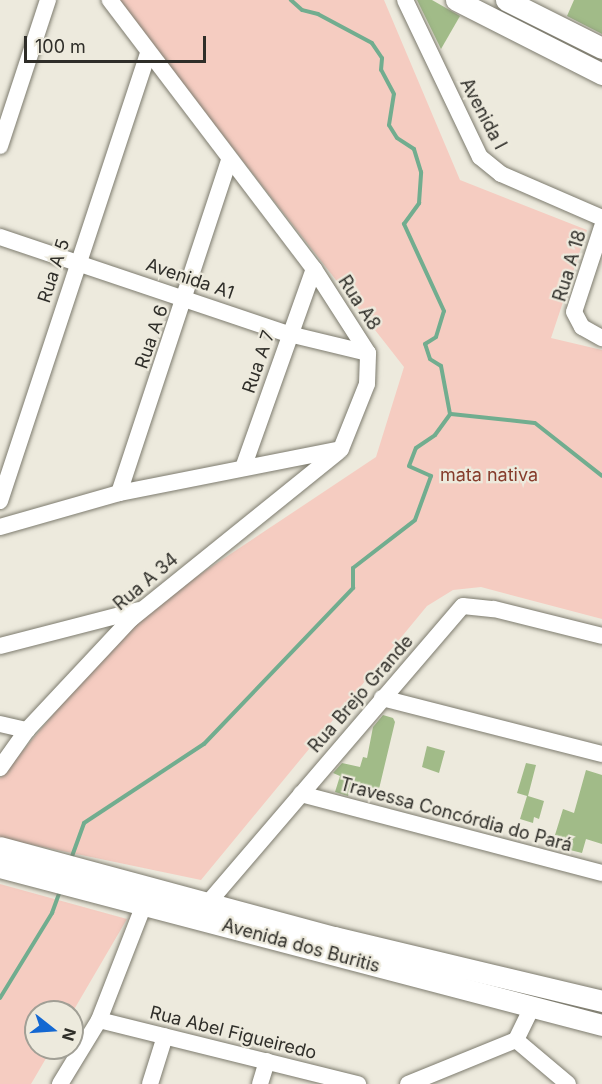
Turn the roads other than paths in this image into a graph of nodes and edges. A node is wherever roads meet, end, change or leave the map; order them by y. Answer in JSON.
{"nodes":[{"id":1,"x":48,"y":0,"type":"edge"},
{"id":2,"x":110,"y":0,"type":"edge"},
{"id":3,"x":405,"y":0,"type":"edge"},
{"id":4,"x":456,"y":0,"type":"edge"},
{"id":5,"x":506,"y":0,"type":"edge"},
{"id":6,"x":602,"y":48,"type":"edge"},
{"id":7,"x":148,"y":53,"type":"junction"},
{"id":8,"x":602,"y":74,"type":"edge"},
{"id":9,"x":0,"y":146,"type":"edge"},
{"id":10,"x":229,"y":160,"type":"junction"},
{"id":11,"x":602,"y":219,"type":"edge"},
{"id":12,"x":602,"y":227,"type":"edge"},
{"id":13,"x":0,"y":237,"type":"edge"},
{"id":14,"x":77,"y":261,"type":"junction"},
{"id":15,"x":314,"y":269,"type":"junction"},
{"id":16,"x":187,"y":297,"type":"junction"},
{"id":17,"x":289,"y":334,"type":"junction"},
{"id":18,"x":602,"y":338,"type":"edge"},
{"id":19,"x":369,"y":353,"type":"junction"},
{"id":20,"x":341,"y":449,"type":"junction"},
{"id":21,"x":243,"y":468,"type":"junction"},
{"id":22,"x":119,"y":493,"type":"junction"},
{"id":23,"x":0,"y":501,"type":"edge"},
{"id":24,"x":0,"y":527,"type":"edge"},
{"id":25,"x":141,"y":609,"type":"junction"},
{"id":26,"x":602,"y":636,"type":"edge"},
{"id":27,"x":0,"y":646,"type":"edge"},
{"id":28,"x":382,"y":698,"type":"junction"},
{"id":29,"x":0,"y":724,"type":"edge"},
{"id":30,"x":27,"y":730,"type":"junction"},
{"id":31,"x":602,"y":754,"type":"edge"},
{"id":32,"x":0,"y":768,"type":"edge"},
{"id":33,"x":301,"y":794,"type":"junction"},
{"id":34,"x":0,"y":847,"type":"edge"},
{"id":35,"x":0,"y":867,"type":"edge"},
{"id":36,"x":602,"y":873,"type":"edge"},
{"id":37,"x":65,"y":875,"type":"junction"},
{"id":38,"x":147,"y":896,"type":"junction"},
{"id":39,"x":205,"y":911,"type":"junction"},
{"id":40,"x":602,"y":1001,"type":"edge"},
{"id":41,"x":532,"y":1007,"type":"junction"},
{"id":42,"x":99,"y":1020,"type":"junction"},
{"id":43,"x":602,"y":1025,"type":"edge"},
{"id":44,"x":165,"y":1036,"type":"junction"},
{"id":45,"x":516,"y":1040,"type":"junction"},
{"id":46,"x":267,"y":1061,"type":"junction"},
{"id":47,"x":60,"y":1084,"type":"edge"},
{"id":48,"x":150,"y":1084,"type":"edge"},
{"id":49,"x":260,"y":1084,"type":"edge"},
{"id":50,"x":358,"y":1084,"type":"edge"},
{"id":51,"x":408,"y":1084,"type":"edge"},
{"id":52,"x":568,"y":1084,"type":"edge"}],
"edges":[{"from":1,"to":9,"type":"street"},
{"from":2,"to":7,"type":"street","name":"Rua A8"},
{"from":3,"to":11,"type":"street","name":"Avenida I"},
{"from":4,"to":8,"type":"main road"},
{"from":5,"to":6,"type":"main road"},
{"from":7,"to":10,"type":"street","name":"Rua A8"},
{"from":7,"to":14,"type":"street","name":"Rua A 5"},
{"from":10,"to":15,"type":"street","name":"Rua A8"},
{"from":10,"to":16,"type":"street","name":"Rua A 6"},
{"from":12,"to":18,"type":"street","name":"Rua A 18"},
{"from":13,"to":14,"type":"street","name":"Avenida A1"},
{"from":14,"to":16,"type":"street","name":"Avenida A1"},
{"from":14,"to":23,"type":"street","name":"Rua A 5"},
{"from":15,"to":17,"type":"street","name":"Rua A 7"},
{"from":15,"to":19,"type":"street","name":"Rua A8"},
{"from":16,"to":17,"type":"street","name":"Avenida A1"},
{"from":16,"to":22,"type":"street","name":"Rua A 6"},
{"from":17,"to":19,"type":"street","name":"Avenida A1"},
{"from":17,"to":21,"type":"street","name":"Rua A 7"},
{"from":19,"to":20,"type":"street","name":"Rua A8"},
{"from":20,"to":21,"type":"street"},
{"from":20,"to":25,"type":"street","name":"Rua A 34"},
{"from":21,"to":22,"type":"street"},
{"from":22,"to":24,"type":"street"},
{"from":25,"to":27,"type":"street"},
{"from":25,"to":30,"type":"street","name":"Rua A 34"},
{"from":26,"to":28,"type":"street","name":"Rua Brejo Grande"},
{"from":28,"to":31,"type":"street"},
{"from":28,"to":33,"type":"street","name":"Rua Brejo Grande"},
{"from":29,"to":30,"type":"street"},
{"from":30,"to":32,"type":"street","name":"Rua A 34"},
{"from":33,"to":36,"type":"street","name":"Travessa Concórdia do Pará"},
{"from":33,"to":39,"type":"street","name":"Rua Brejo Grande"},
{"from":34,"to":37,"type":"main road","name":"Avenida dos Buritis"},
{"from":35,"to":37,"type":"main road","name":"Avenida dos Buritis"},
{"from":37,"to":38,"type":"main road","name":"Avenida dos Buritis"},
{"from":38,"to":39,"type":"main road","name":"Avenida dos Buritis"},
{"from":38,"to":42,"type":"street"},
{"from":39,"to":40,"type":"main road","name":"Avenida dos Buritis"},
{"from":39,"to":41,"type":"main road","name":"Avenida dos Buritis"},
{"from":41,"to":43,"type":"main road","name":"Avenida dos Buritis"},
{"from":41,"to":45,"type":"street"},
{"from":42,"to":44,"type":"street","name":"Rua Abel Figueiredo"},
{"from":42,"to":47,"type":"street"},
{"from":44,"to":46,"type":"street","name":"Rua Abel Figueiredo"},
{"from":44,"to":48,"type":"street"},
{"from":45,"to":51,"type":"street"},
{"from":45,"to":52,"type":"street"},
{"from":46,"to":49,"type":"street"},
{"from":46,"to":50,"type":"street","name":"Rua Abel Figueiredo"}]}
